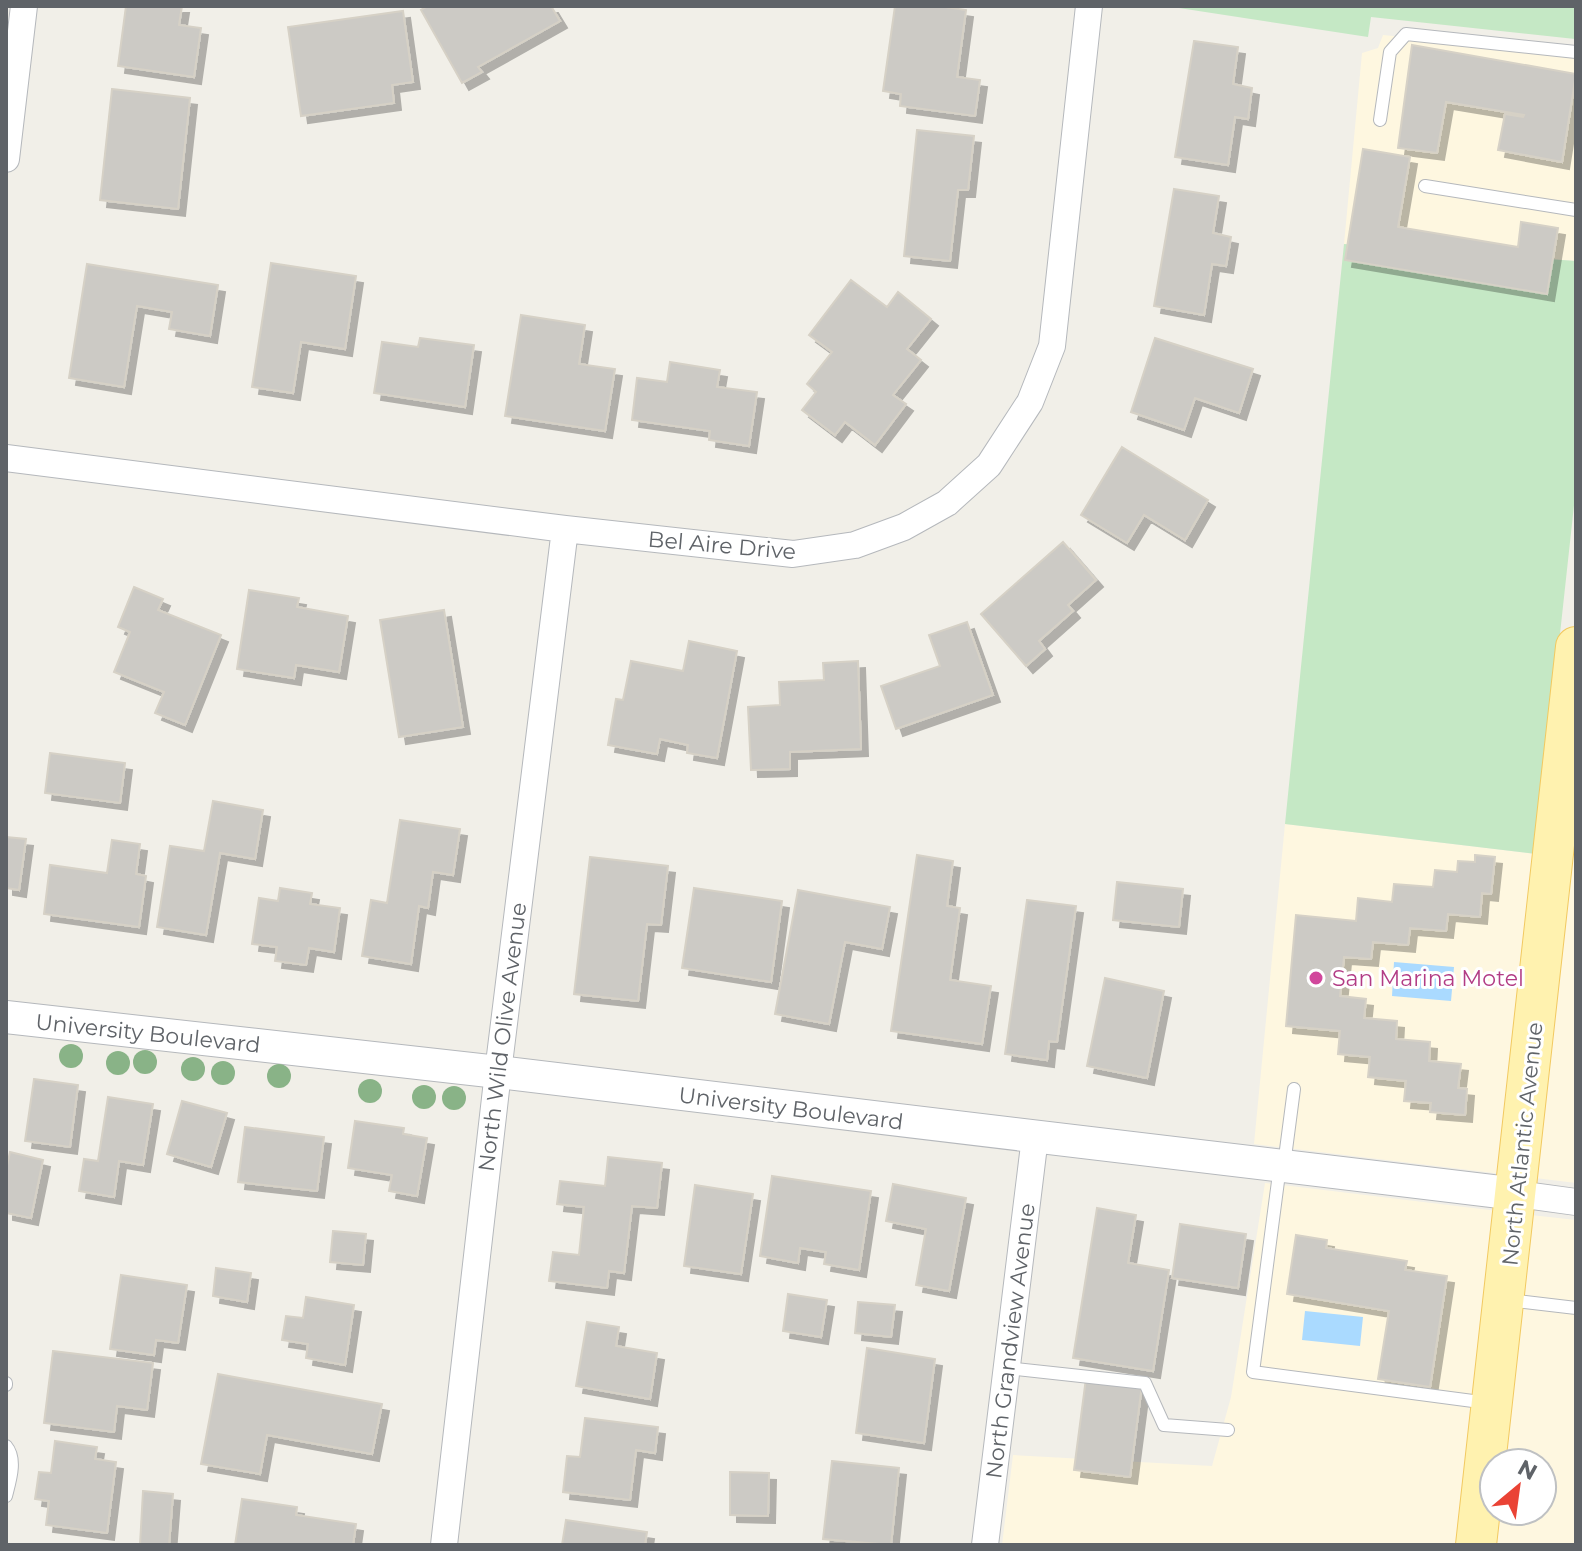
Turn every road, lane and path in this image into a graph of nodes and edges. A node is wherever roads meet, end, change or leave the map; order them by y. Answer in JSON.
{"nodes":[{"id":1,"x":24,"y":6,"type":"edge"},
{"id":2,"x":1089,"y":6,"type":"edge"},
{"id":3,"x":1576,"y":52,"type":"edge"},
{"id":4,"x":1380,"y":120,"type":"dead end"},
{"id":5,"x":6,"y":159,"type":"edge"},
{"id":6,"x":1425,"y":186,"type":"dead end"},
{"id":7,"x":1576,"y":210,"type":"edge"},
{"id":8,"x":6,"y":458,"type":"edge"},
{"id":9,"x":565,"y":529,"type":"junction"},
{"id":10,"x":1576,"y":647,"type":"edge"},
{"id":11,"x":6,"y":1017,"type":"edge"},
{"id":12,"x":498,"y":1072,"type":"junction"},
{"id":13,"x":1294,"y":1089,"type":"dead end"},
{"id":14,"x":1035,"y":1137,"type":"junction"},
{"id":15,"x":1282,"y":1166,"type":"junction"},
{"id":16,"x":1517,"y":1194,"type":"junction"},
{"id":17,"x":1576,"y":1202,"type":"edge"},
{"id":18,"x":1505,"y":1300,"type":"junction"},
{"id":19,"x":1576,"y":1308,"type":"edge"},
{"id":20,"x":1007,"y":1368,"type":"junction"},
{"id":21,"x":1493,"y":1404,"type":"junction"},
{"id":22,"x":1228,"y":1430,"type":"dead end"},
{"id":23,"x":6,"y":1446,"type":"edge"},
{"id":24,"x":6,"y":1496,"type":"edge"},
{"id":25,"x":444,"y":1545,"type":"edge"},
{"id":26,"x":985,"y":1545,"type":"edge"},
{"id":27,"x":1476,"y":1545,"type":"edge"}],
"edges":[{"from":1,"to":5,"type":"street"},
{"from":2,"to":9,"type":"street","name":"Bel Aire Drive"},
{"from":3,"to":4,"type":"lane"},
{"from":6,"to":7,"type":"lane"},
{"from":8,"to":9,"type":"street","name":"Bel Aire Drive"},
{"from":9,"to":12,"type":"street","name":"North Wild Olive Avenue"},
{"from":10,"to":16,"type":"main road","name":"North Atlantic Avenue"},
{"from":11,"to":12,"type":"street","name":"University Boulevard"},
{"from":12,"to":14,"type":"street","name":"University Boulevard"},
{"from":12,"to":25,"type":"street","name":"North Wild Olive Avenue"},
{"from":13,"to":15,"type":"lane"},
{"from":14,"to":15,"type":"street","name":"University Boulevard"},
{"from":14,"to":20,"type":"street","name":"North Grandview Avenue"},
{"from":15,"to":16,"type":"street","name":"University Boulevard"},
{"from":15,"to":21,"type":"lane"},
{"from":16,"to":17,"type":"street","name":"University Boulevard"},
{"from":16,"to":18,"type":"main road","name":"North Atlantic Avenue"},
{"from":18,"to":19,"type":"lane"},
{"from":18,"to":21,"type":"main road","name":"North Atlantic Avenue"},
{"from":20,"to":22,"type":"lane"},
{"from":20,"to":26,"type":"street","name":"North Grandview Avenue"},
{"from":21,"to":27,"type":"main road","name":"North Atlantic Avenue"},
{"from":23,"to":24,"type":"lane"}]}
